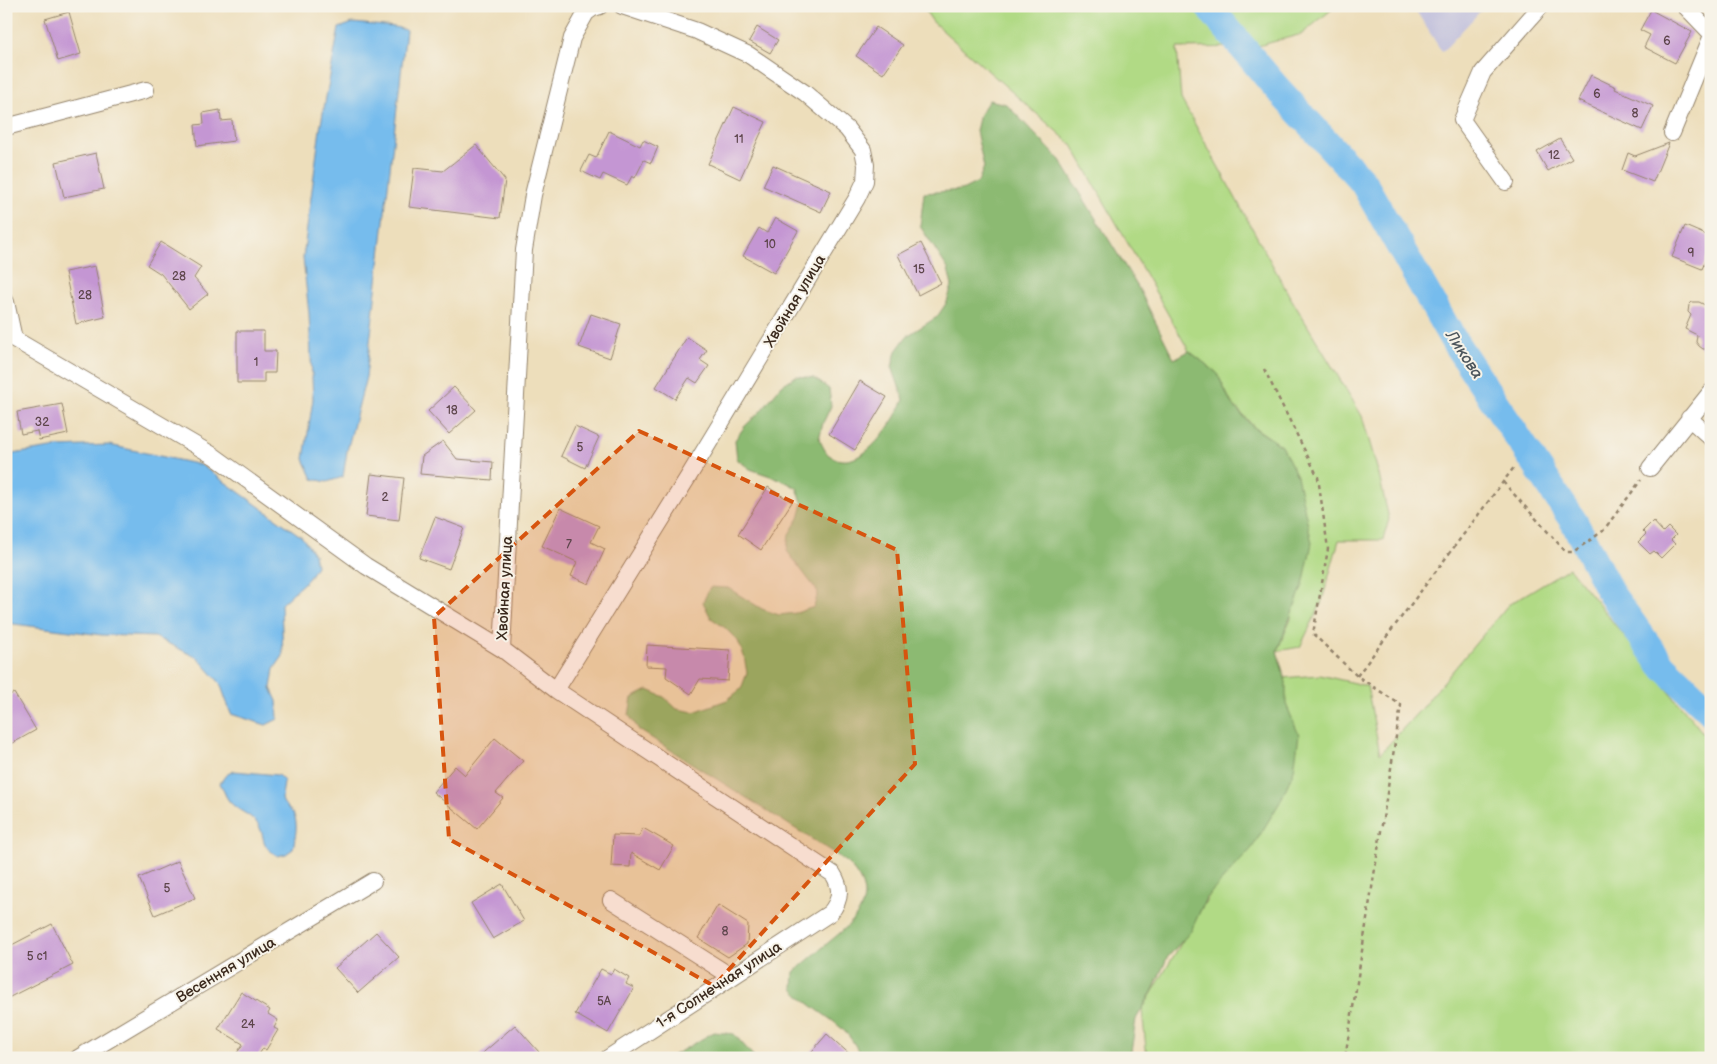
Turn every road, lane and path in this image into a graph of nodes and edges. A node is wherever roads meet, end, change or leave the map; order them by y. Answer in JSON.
{"nodes":[{"id":1,"x":600,"y":6,"type":"edge"},
{"id":2,"x":622,"y":6,"type":"edge"},
{"id":3,"x":1541,"y":6,"type":"edge"},
{"id":4,"x":1685,"y":6,"type":"edge"},
{"id":5,"x":1711,"y":33,"type":"edge"},
{"id":6,"x":1711,"y":38,"type":"edge"},
{"id":7,"x":146,"y":90,"type":"dead end"},
{"id":8,"x":6,"y":127,"type":"edge"},
{"id":9,"x":1672,"y":133,"type":"dead end"},
{"id":10,"x":1506,"y":182,"type":"dead end"},
{"id":11,"x":6,"y":302,"type":"edge"},
{"id":12,"x":10,"y":338,"type":"edge"},
{"id":13,"x":1264,"y":369,"type":"dead end"},
{"id":14,"x":1711,"y":392,"type":"edge"},
{"id":15,"x":1689,"y":418,"type":"junction"},
{"id":16,"x":1711,"y":438,"type":"edge"},
{"id":17,"x":1515,"y":466,"type":"dead end"},
{"id":18,"x":1650,"y":468,"type":"joint"},
{"id":19,"x":1504,"y":482,"type":"junction"},
{"id":20,"x":502,"y":649,"type":"junction"},
{"id":21,"x":1357,"y":676,"type":"junction"},
{"id":22,"x":556,"y":690,"type":"junction"},
{"id":23,"x":373,"y":881,"type":"dead end"},
{"id":24,"x":612,"y":900,"type":"dead end"},
{"id":25,"x":732,"y":977,"type":"junction"},
{"id":26,"x":78,"y":1058,"type":"edge"},
{"id":27,"x":608,"y":1058,"type":"edge"},
{"id":28,"x":1345,"y":1058,"type":"edge"}],
"edges":[{"from":1,"to":20,"type":"street","name":"Хвойная улица"},
{"from":2,"to":22,"type":"street","name":"Хвойная улица"},
{"from":3,"to":10,"type":"street"},
{"from":4,"to":5,"type":"street"},
{"from":6,"to":9,"type":"street"},
{"from":7,"to":8,"type":"street"},
{"from":11,"to":12,"type":"street"},
{"from":12,"to":20,"type":"street"},
{"from":13,"to":21,"type":"path"},
{"from":14,"to":15,"type":"street"},
{"from":15,"to":16,"type":"street"},
{"from":15,"to":18,"type":"street"},
{"from":17,"to":19,"type":"path"},
{"from":18,"to":19,"type":"path"},
{"from":19,"to":21,"type":"path"},
{"from":20,"to":22,"type":"street"},
{"from":21,"to":28,"type":"path"},
{"from":22,"to":25,"type":"street","name":"1-я Солнечная улица"},
{"from":23,"to":26,"type":"street","name":"Весенняя улица"},
{"from":24,"to":25,"type":"street"},
{"from":25,"to":27,"type":"street","name":"1-я Солнечная улица"}]}
